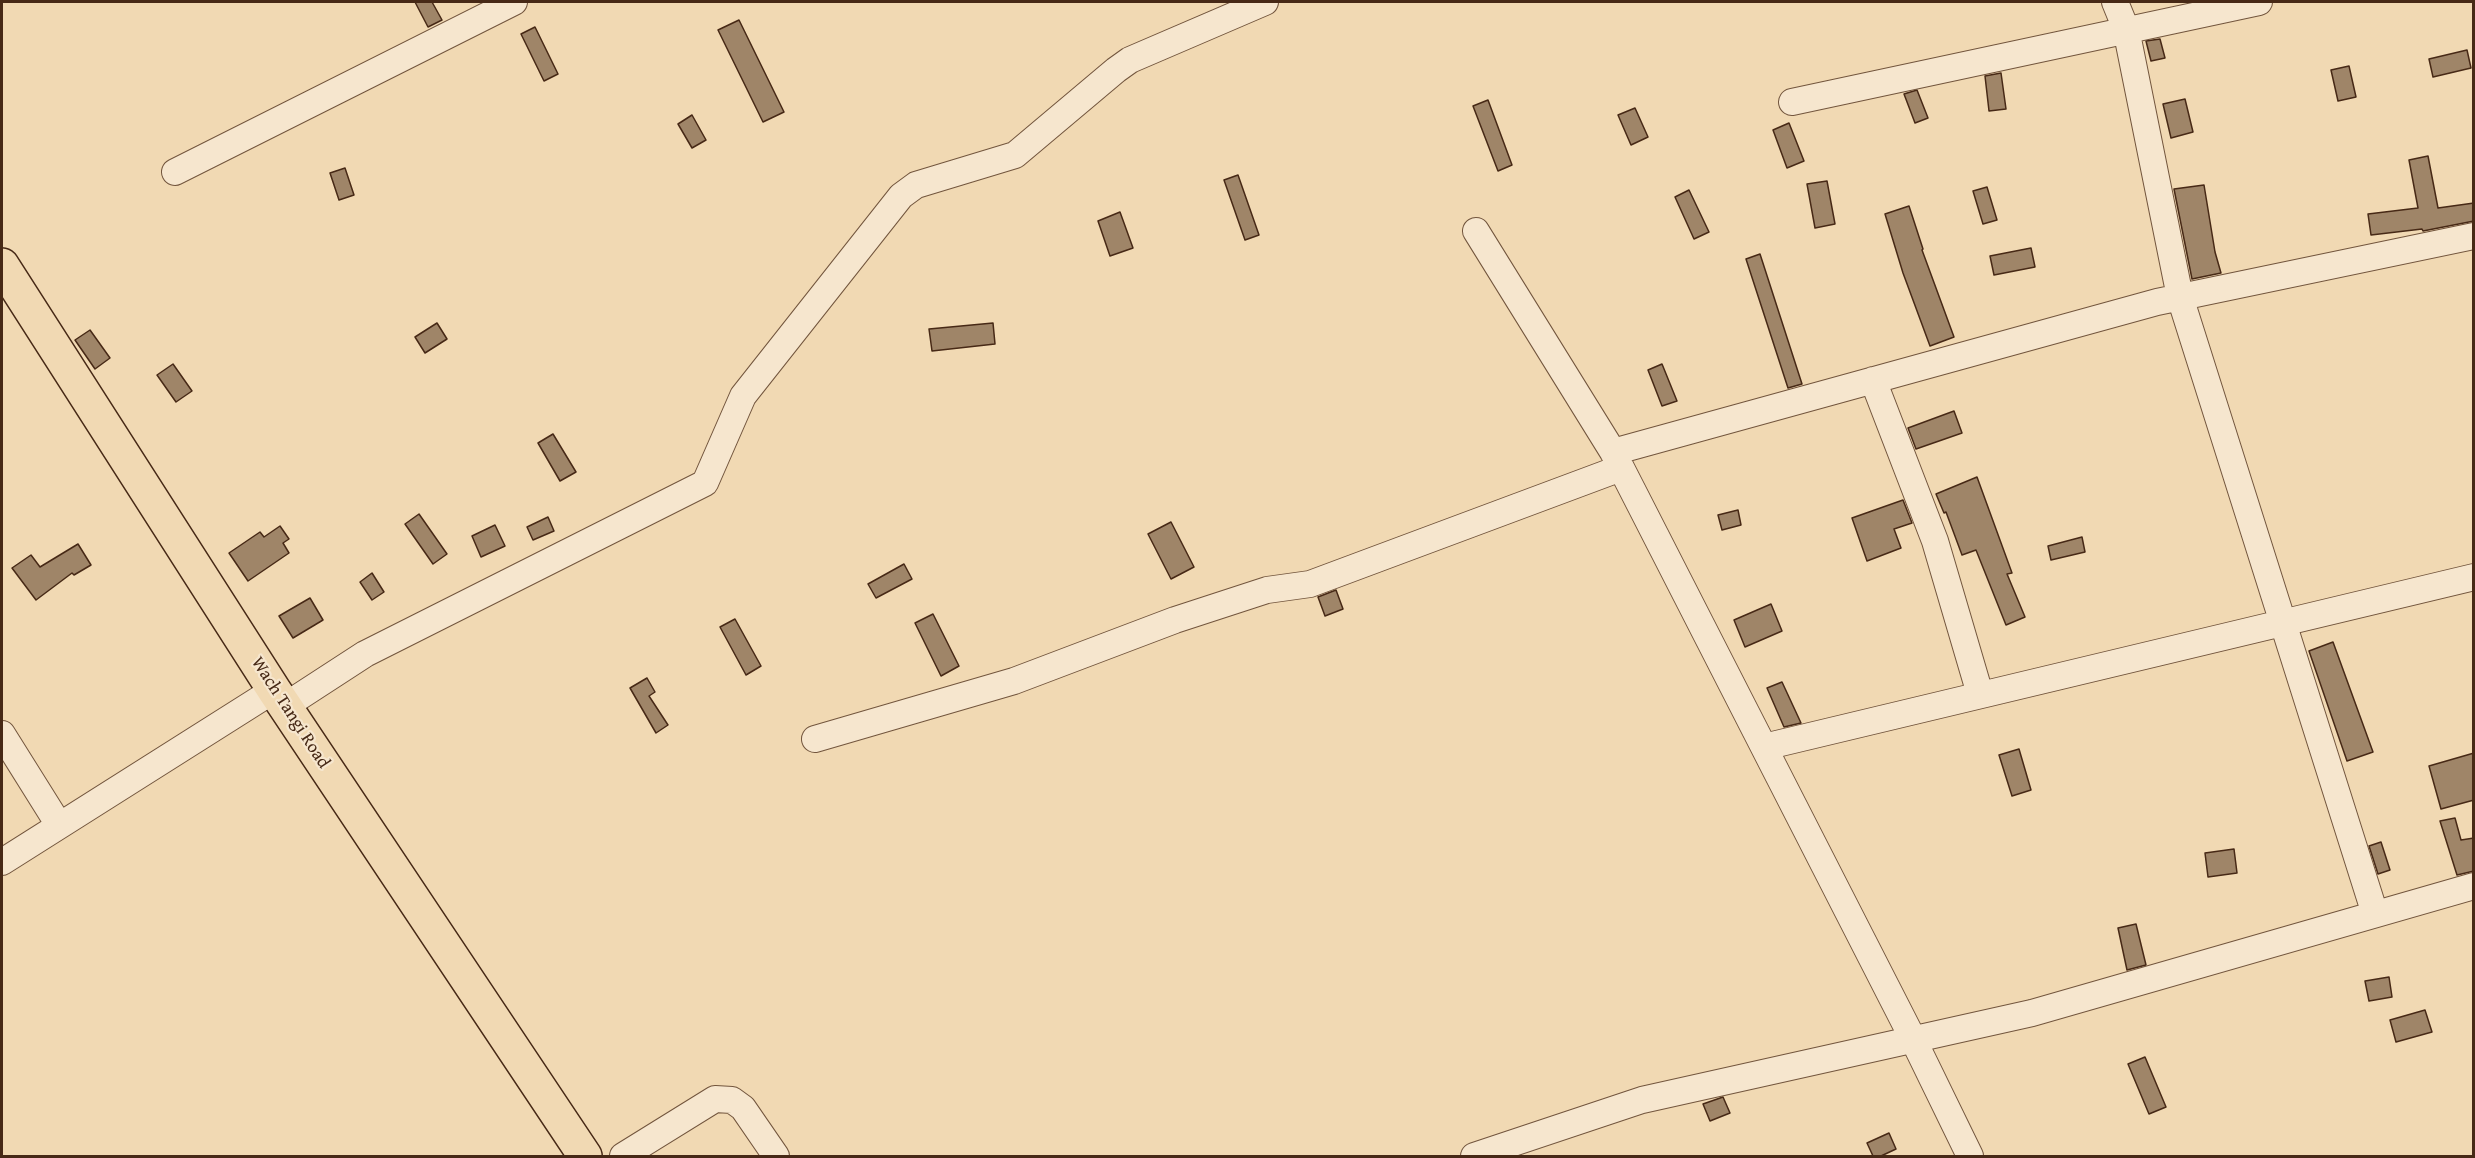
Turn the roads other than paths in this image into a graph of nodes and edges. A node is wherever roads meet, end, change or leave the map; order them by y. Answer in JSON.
{"nodes":[{"id":1,"x":514,"y":2,"type":"edge"},
{"id":2,"x":1265,"y":2,"type":"edge"},
{"id":3,"x":2115,"y":2,"type":"edge"},
{"id":4,"x":2259,"y":2,"type":"edge"},
{"id":5,"x":2126,"y":29,"type":"junction"},
{"id":6,"x":1792,"y":102,"type":"dead end"},
{"id":7,"x":175,"y":172,"type":"dead end"},
{"id":8,"x":1476,"y":231,"type":"dead end"},
{"id":9,"x":2474,"y":236,"type":"edge"},
{"id":10,"x":2,"y":265,"type":"edge"},
{"id":11,"x":2180,"y":297,"type":"junction"},
{"id":12,"x":1873,"y":381,"type":"junction"},
{"id":13,"x":1617,"y":460,"type":"junction"},
{"id":14,"x":2474,"y":577,"type":"edge"},
{"id":15,"x":2282,"y":622,"type":"junction"},
{"id":16,"x":1980,"y":694,"type":"junction"},
{"id":17,"x":279,"y":698,"type":"junction"},
{"id":18,"x":2,"y":734,"type":"edge"},
{"id":19,"x":815,"y":739,"type":"dead end"},
{"id":20,"x":1764,"y":747,"type":"junction"},
{"id":21,"x":59,"y":825,"type":"junction"},
{"id":22,"x":2,"y":862,"type":"edge"},
{"id":23,"x":2474,"y":886,"type":"edge"},
{"id":24,"x":2375,"y":914,"type":"junction"},
{"id":25,"x":1913,"y":1039,"type":"junction"},
{"id":26,"x":585,"y":1156,"type":"edge"},
{"id":27,"x":623,"y":1156,"type":"edge"},
{"id":28,"x":776,"y":1156,"type":"edge"},
{"id":29,"x":1474,"y":1156,"type":"edge"},
{"id":30,"x":1970,"y":1156,"type":"edge"}],
"edges":[{"from":1,"to":7,"type":"street"},
{"from":2,"to":17,"type":"street"},
{"from":3,"to":5,"type":"street"},
{"from":4,"to":5,"type":"street"},
{"from":5,"to":6,"type":"street"},
{"from":5,"to":11,"type":"street"},
{"from":8,"to":13,"type":"street"},
{"from":9,"to":11,"type":"street"},
{"from":10,"to":17,"type":"main road","name":"Wach Tangi Road"},
{"from":11,"to":12,"type":"street"},
{"from":11,"to":15,"type":"street"},
{"from":12,"to":13,"type":"street"},
{"from":12,"to":16,"type":"street"},
{"from":13,"to":19,"type":"street"},
{"from":13,"to":20,"type":"street"},
{"from":14,"to":15,"type":"street"},
{"from":15,"to":16,"type":"street"},
{"from":15,"to":24,"type":"street"},
{"from":16,"to":20,"type":"street"},
{"from":17,"to":21,"type":"street"},
{"from":17,"to":26,"type":"main road","name":"Wach Tangi Road"},
{"from":18,"to":21,"type":"street"},
{"from":20,"to":25,"type":"street"},
{"from":21,"to":22,"type":"street"},
{"from":23,"to":24,"type":"street"},
{"from":24,"to":25,"type":"street"},
{"from":25,"to":29,"type":"street"},
{"from":25,"to":30,"type":"street"},
{"from":27,"to":28,"type":"street"}]}
